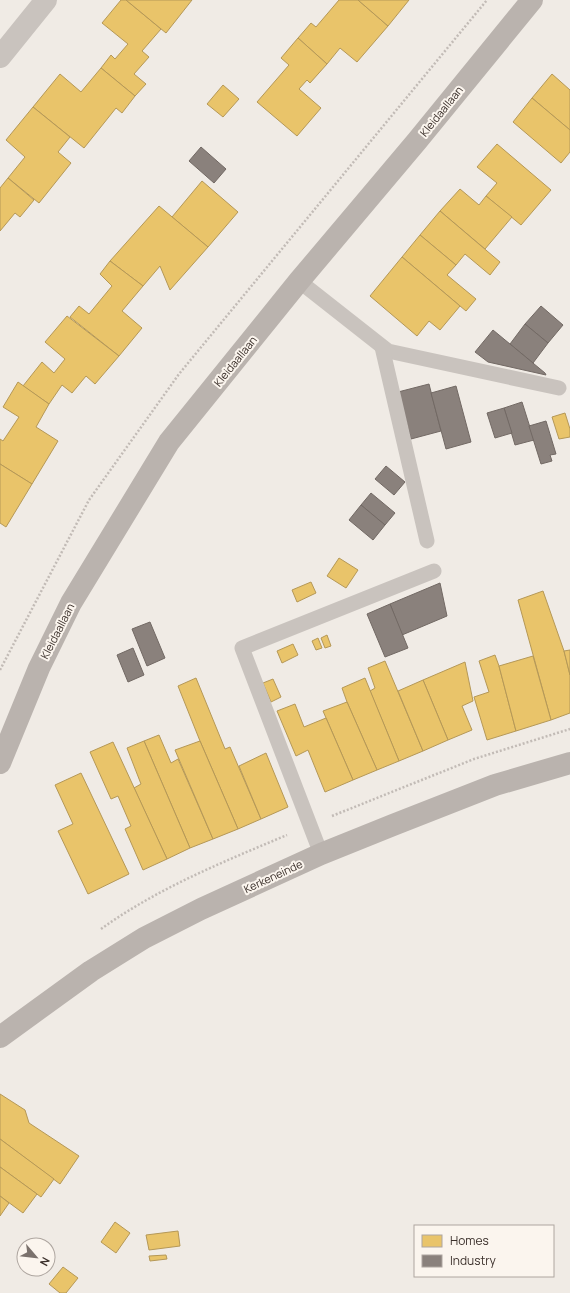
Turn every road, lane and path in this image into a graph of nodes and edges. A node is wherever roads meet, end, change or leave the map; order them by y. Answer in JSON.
{"nodes":[{"id":1,"x":46,"y":0,"type":"edge"},
{"id":2,"x":532,"y":0,"type":"edge"},
{"id":3,"x":0,"y":57,"type":"edge"},
{"id":4,"x":299,"y":281,"type":"junction"},
{"id":5,"x":382,"y":347,"type":"junction"},
{"id":6,"x":559,"y":388,"type":"dead end"},
{"id":7,"x":427,"y":542,"type":"dead end"},
{"id":8,"x":434,"y":572,"type":"dead end"},
{"id":9,"x":5,"y":735,"type":"edge"},
{"id":10,"x":0,"y":763,"type":"edge"},
{"id":11,"x":570,"y":763,"type":"edge"},
{"id":12,"x":321,"y":854,"type":"junction"},
{"id":13,"x":0,"y":1037,"type":"edge"}],
"edges":[{"from":1,"to":3,"type":"street"},
{"from":2,"to":4,"type":"street","name":"Kleidaallaan"},
{"from":4,"to":5,"type":"lane"},
{"from":4,"to":9,"type":"street","name":"Kleidaallaan"},
{"from":5,"to":6,"type":"lane"},
{"from":5,"to":7,"type":"lane"},
{"from":8,"to":12,"type":"lane"},
{"from":9,"to":10,"type":"street","name":"Kleidaallaan"},
{"from":11,"to":12,"type":"street","name":"Kerkeneinde"},
{"from":12,"to":13,"type":"street","name":"Kerkeneinde"}]}
